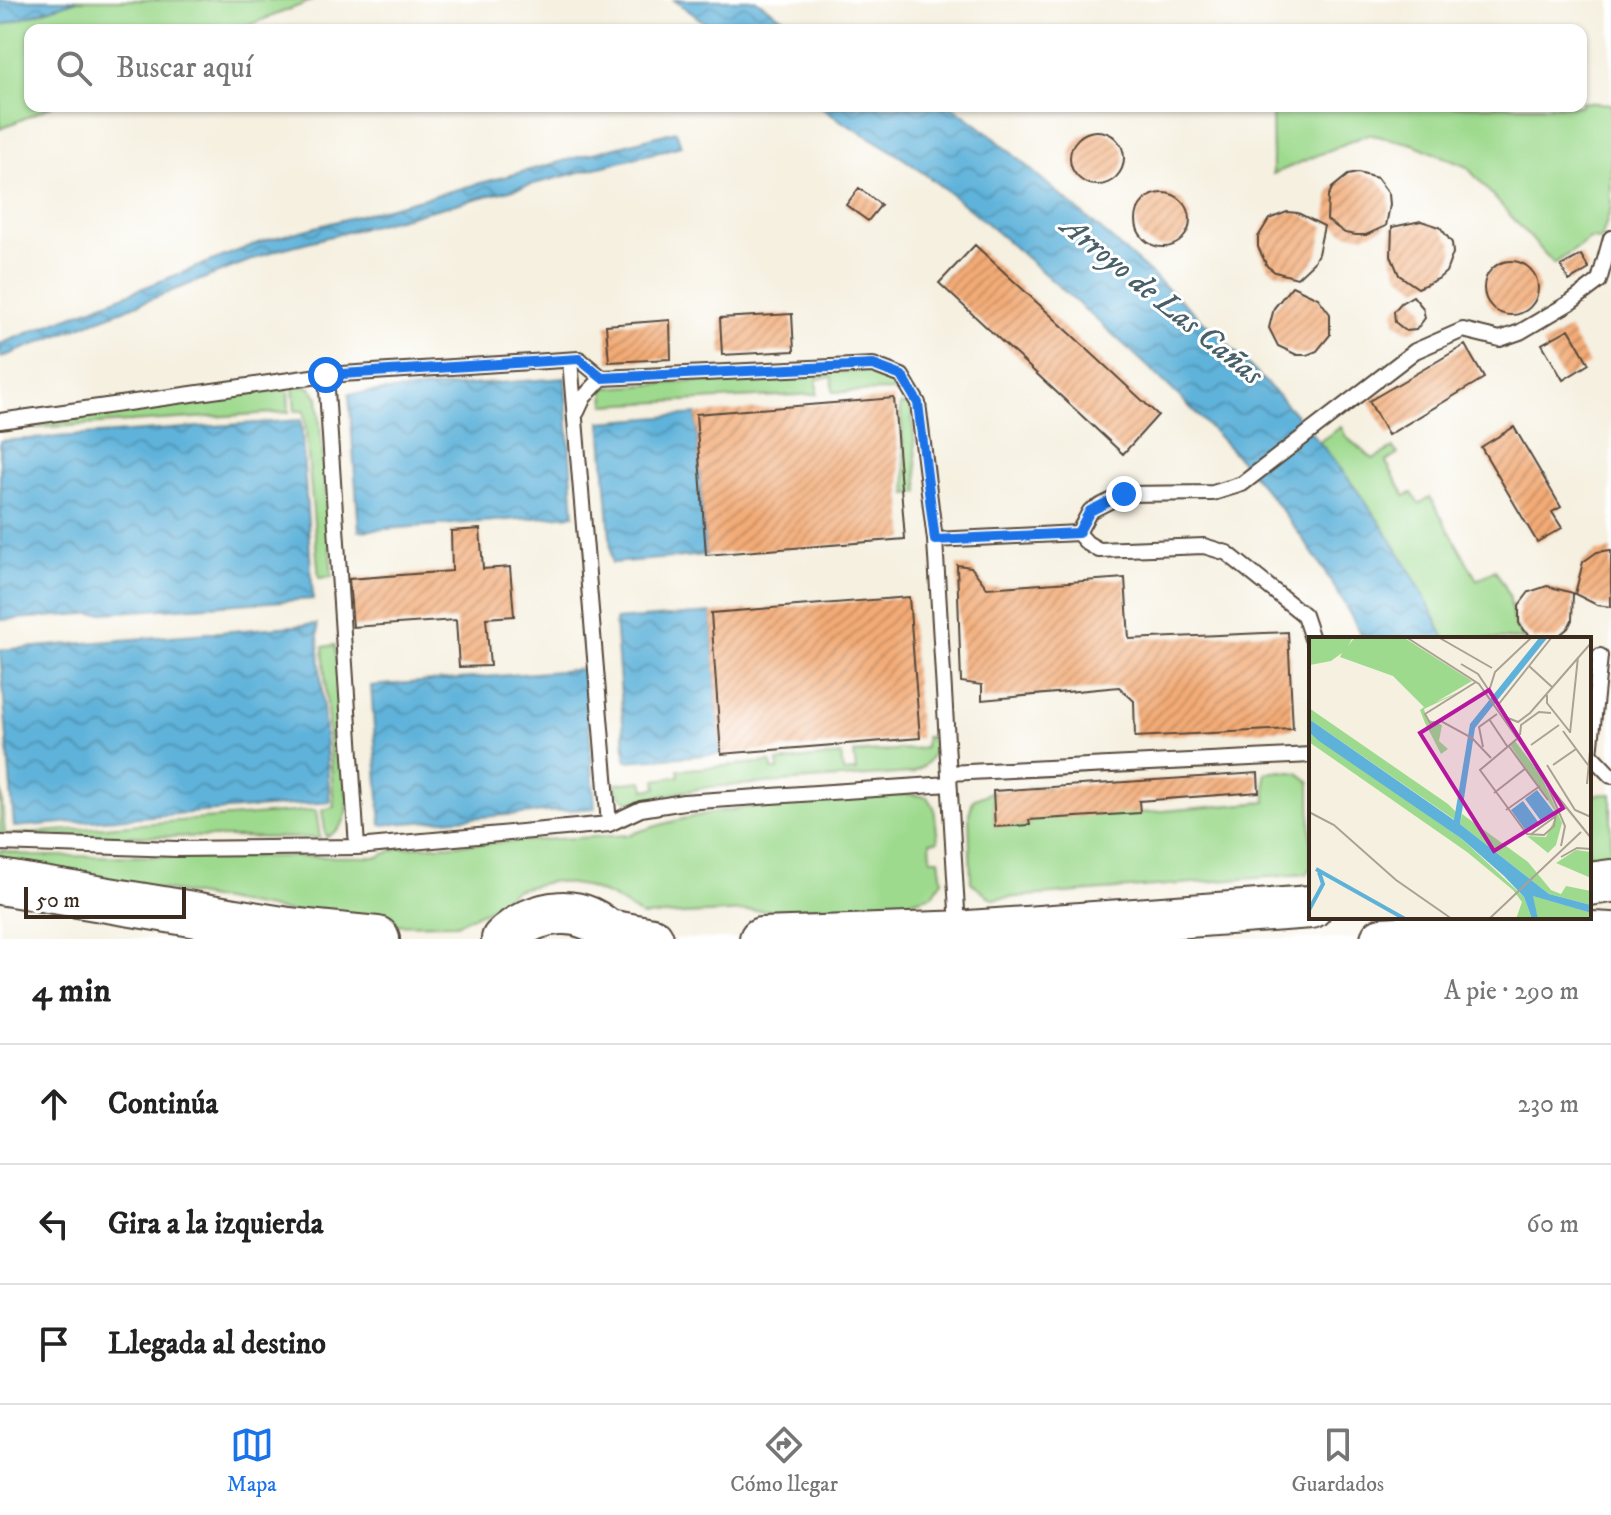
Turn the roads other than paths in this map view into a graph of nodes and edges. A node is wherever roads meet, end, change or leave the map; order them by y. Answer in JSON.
{"nodes":[{"id":1,"x":1611,"y":238,"type":"edge"},
{"id":2,"x":570,"y":360,"type":"junction"},
{"id":3,"x":326,"y":375,"type":"junction"},
{"id":4,"x":602,"y":378,"type":"junction"},
{"id":5,"x":575,"y":415,"type":"junction"},
{"id":6,"x":0,"y":421,"type":"edge"},
{"id":7,"x":1078,"y":533,"type":"junction"},
{"id":8,"x":935,"y":540,"type":"junction"},
{"id":9,"x":1311,"y":637,"type":"edge"},
{"id":10,"x":1600,"y":656,"type":"dead end"},
{"id":11,"x":1591,"y":744,"type":"edge"},
{"id":12,"x":1309,"y":755,"type":"edge"},
{"id":13,"x":1591,"y":755,"type":"edge"},
{"id":14,"x":1611,"y":776,"type":"edge"},
{"id":15,"x":949,"y":778,"type":"junction"},
{"id":16,"x":609,"y":824,"type":"junction"},
{"id":17,"x":0,"y":843,"type":"edge"},
{"id":18,"x":357,"y":847,"type":"junction"},
{"id":19,"x":1611,"y":881,"type":"edge"},
{"id":20,"x":0,"y":882,"type":"edge"},
{"id":21,"x":1591,"y":884,"type":"edge"},
{"id":22,"x":1309,"y":907,"type":"edge"},
{"id":23,"x":959,"y":932,"type":"junction"},
{"id":24,"x":611,"y":935,"type":"edge"},
{"id":25,"x":1592,"y":935,"type":"edge"},
{"id":26,"x":377,"y":939,"type":"edge"},
{"id":27,"x":502,"y":939,"type":"edge"},
{"id":28,"x":652,"y":939,"type":"edge"},
{"id":29,"x":761,"y":939,"type":"edge"},
{"id":30,"x":1382,"y":939,"type":"edge"}],
"edges":[{"from":1,"to":7,"type":"lane"},
{"from":2,"to":3,"type":"lane"},
{"from":2,"to":4,"type":"lane"},
{"from":2,"to":5,"type":"lane"},
{"from":3,"to":6,"type":"lane"},
{"from":3,"to":18,"type":"lane"},
{"from":4,"to":5,"type":"lane"},
{"from":4,"to":8,"type":"lane"},
{"from":5,"to":16,"type":"lane"},
{"from":7,"to":8,"type":"lane"},
{"from":7,"to":9,"type":"lane"},
{"from":8,"to":15,"type":"lane"},
{"from":10,"to":11,"type":"lane"},
{"from":12,"to":15,"type":"lane"},
{"from":13,"to":14,"type":"lane"},
{"from":15,"to":16,"type":"lane"},
{"from":15,"to":23,"type":"lane"},
{"from":16,"to":18,"type":"lane"},
{"from":17,"to":18,"type":"lane"},
{"from":19,"to":21,"type":"main road"},
{"from":20,"to":26,"type":"highway"},
{"from":22,"to":23,"type":"main road"},
{"from":23,"to":29,"type":"main road"},
{"from":24,"to":27,"type":"main road"},
{"from":24,"to":28,"type":"main road"},
{"from":25,"to":30,"type":"main road"}]}
